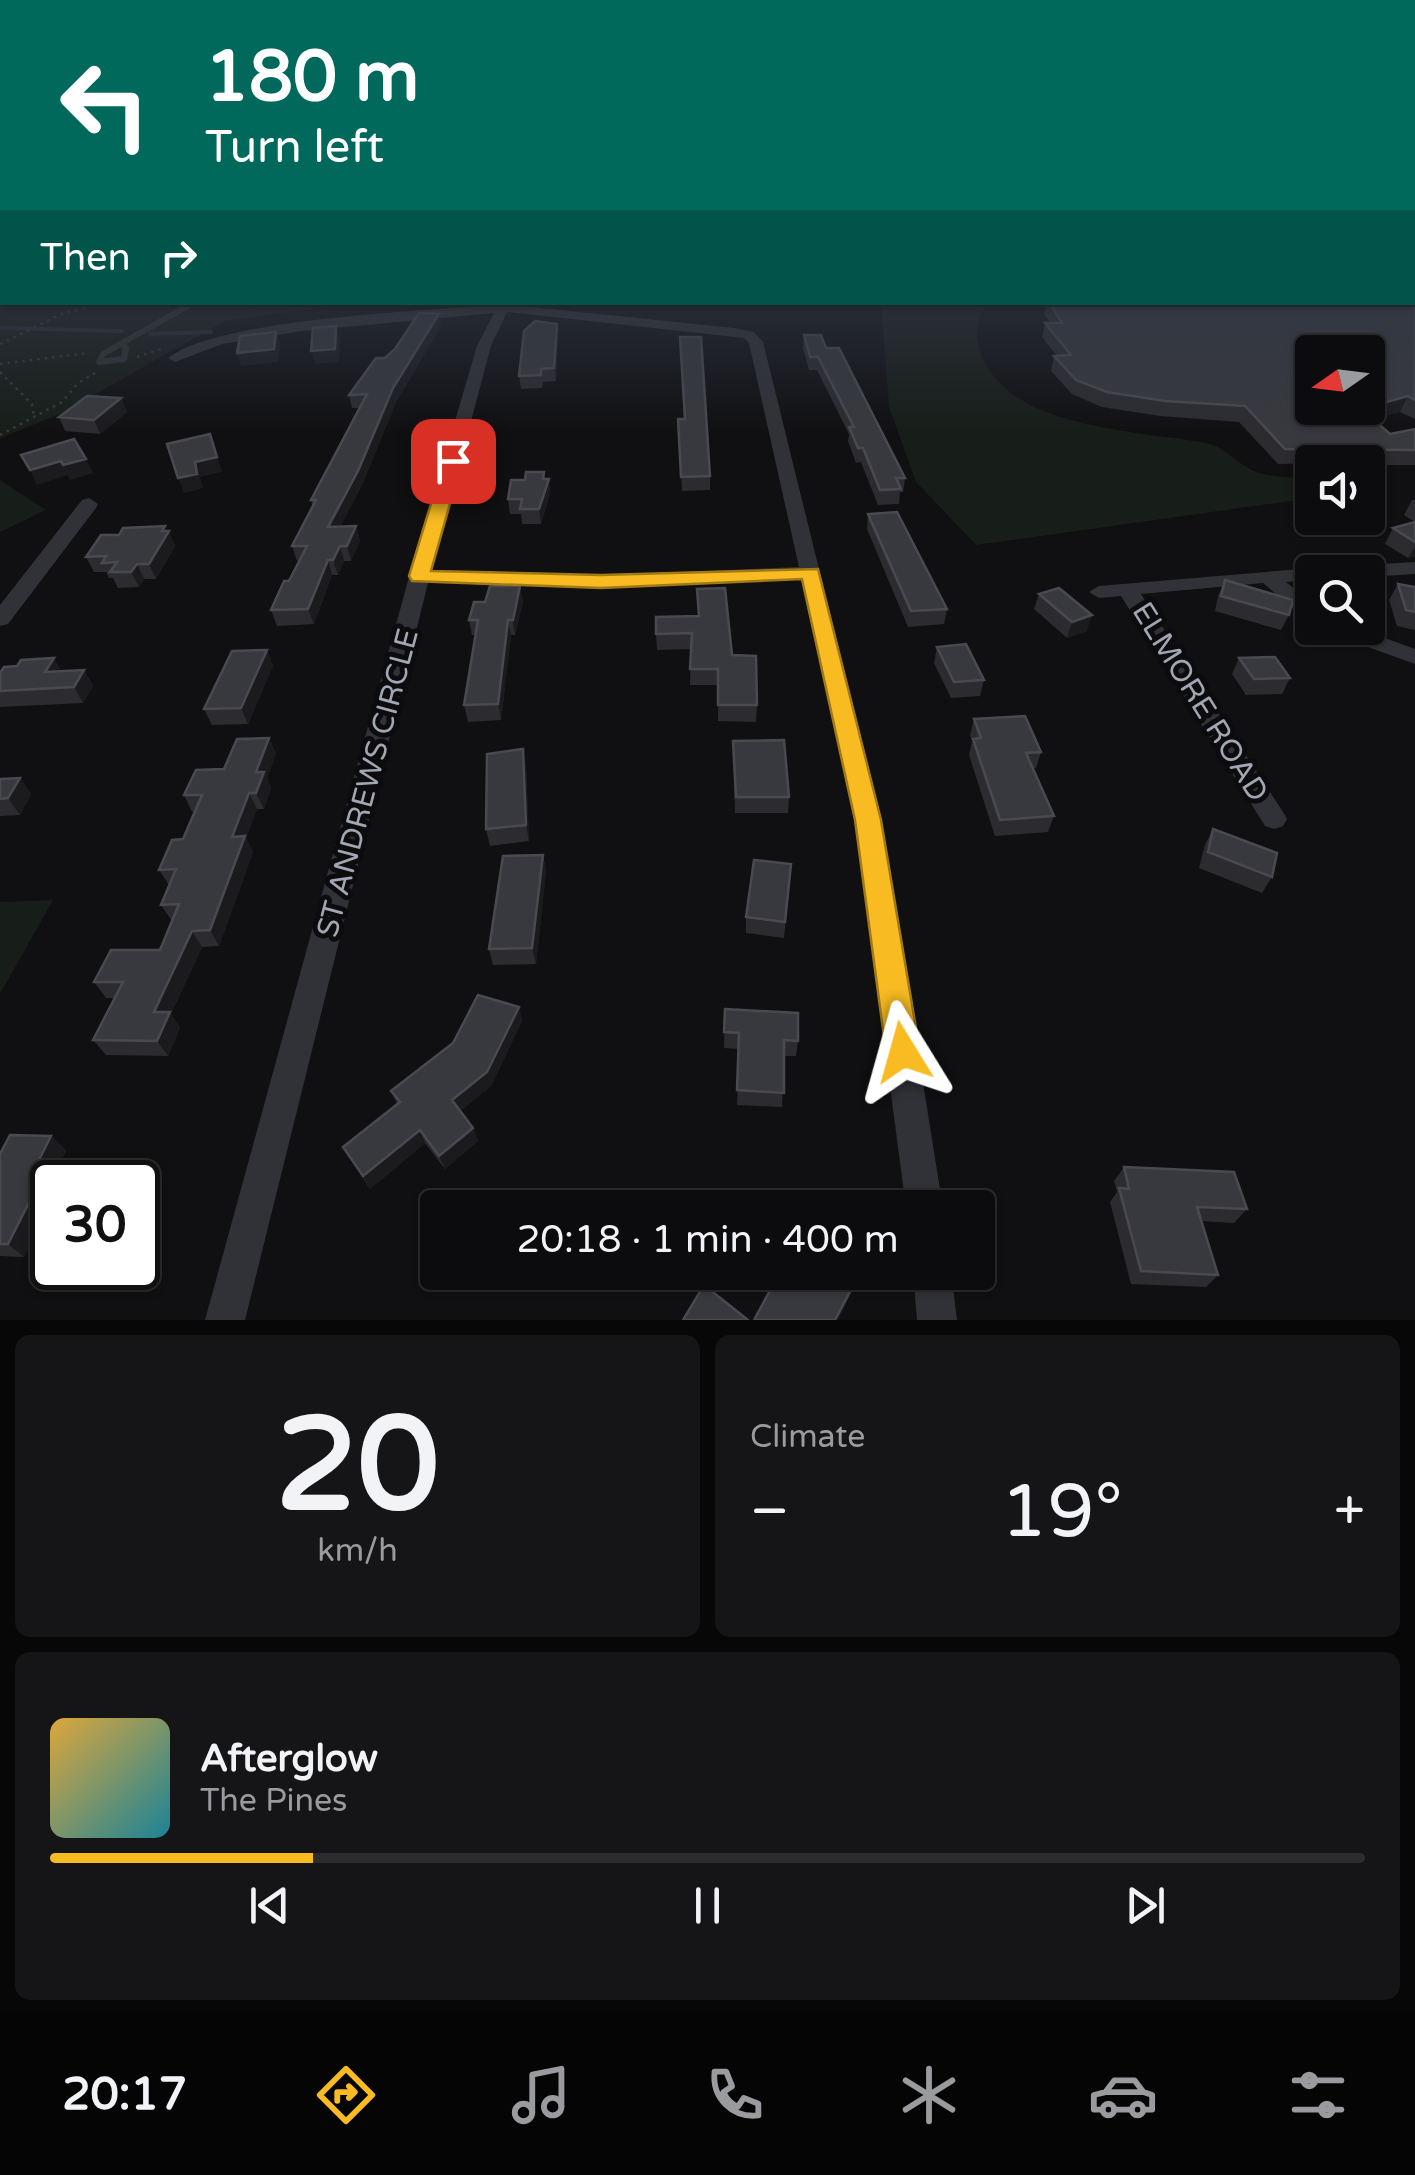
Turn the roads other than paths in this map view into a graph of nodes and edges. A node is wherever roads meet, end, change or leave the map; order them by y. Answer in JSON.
{"nodes":[{"id":1,"x":180,"y":311,"type":"edge"},
{"id":2,"x":473,"y":311,"type":"edge"},
{"id":3,"x":502,"y":311,"type":"edge"},
{"id":4,"x":627,"y":311,"type":"edge"},
{"id":5,"x":122,"y":343,"type":"junction"},
{"id":6,"x":174,"y":358,"type":"dead end"},
{"id":7,"x":89,"y":504,"type":"dead end"},
{"id":8,"x":1415,"y":568,"type":"edge"},
{"id":9,"x":1385,"y":570,"type":"edge"},
{"id":10,"x":810,"y":573,"type":"junction"},
{"id":11,"x":1295,"y":575,"type":"edge"},
{"id":12,"x":419,"y":576,"type":"junction"},
{"id":13,"x":1268,"y":576,"type":"junction"},
{"id":14,"x":1128,"y":590,"type":"junction"},
{"id":15,"x":1100,"y":592,"type":"dead end"},
{"id":16,"x":1295,"y":599,"type":"edge"},
{"id":17,"x":0,"y":619,"type":"edge"},
{"id":18,"x":1375,"y":645,"type":"edge"},
{"id":19,"x":1415,"y":657,"type":"edge"},
{"id":20,"x":1274,"y":819,"type":"dead end"},
{"id":21,"x":922,"y":1190,"type":"edge"},
{"id":22,"x":934,"y":1290,"type":"edge"},
{"id":23,"x":225,"y":1320,"type":"edge"},
{"id":24,"x":937,"y":1320,"type":"edge"}],
"edges":[{"from":1,"to":5,"type":"lane"},
{"from":2,"to":6,"type":"street"},
{"from":3,"to":12,"type":"street","name":"ST ANDREWS CIRCLE"},
{"from":4,"to":10,"type":"street"},
{"from":5,"to":5,"type":"lane"},
{"from":7,"to":17,"type":"street"},
{"from":8,"to":9,"type":"street"},
{"from":10,"to":12,"type":"street"},
{"from":10,"to":21,"type":"street"},
{"from":11,"to":13,"type":"street","name":"ELMORE ROAD"},
{"from":12,"to":23,"type":"street","name":"ST ANDREWS CIRCLE"},
{"from":13,"to":14,"type":"street","name":"ELMORE ROAD"},
{"from":13,"to":16,"type":"street"},
{"from":14,"to":15,"type":"street"},
{"from":14,"to":20,"type":"street","name":"ELMORE ROAD"},
{"from":18,"to":19,"type":"street"},
{"from":22,"to":24,"type":"street"}]}
